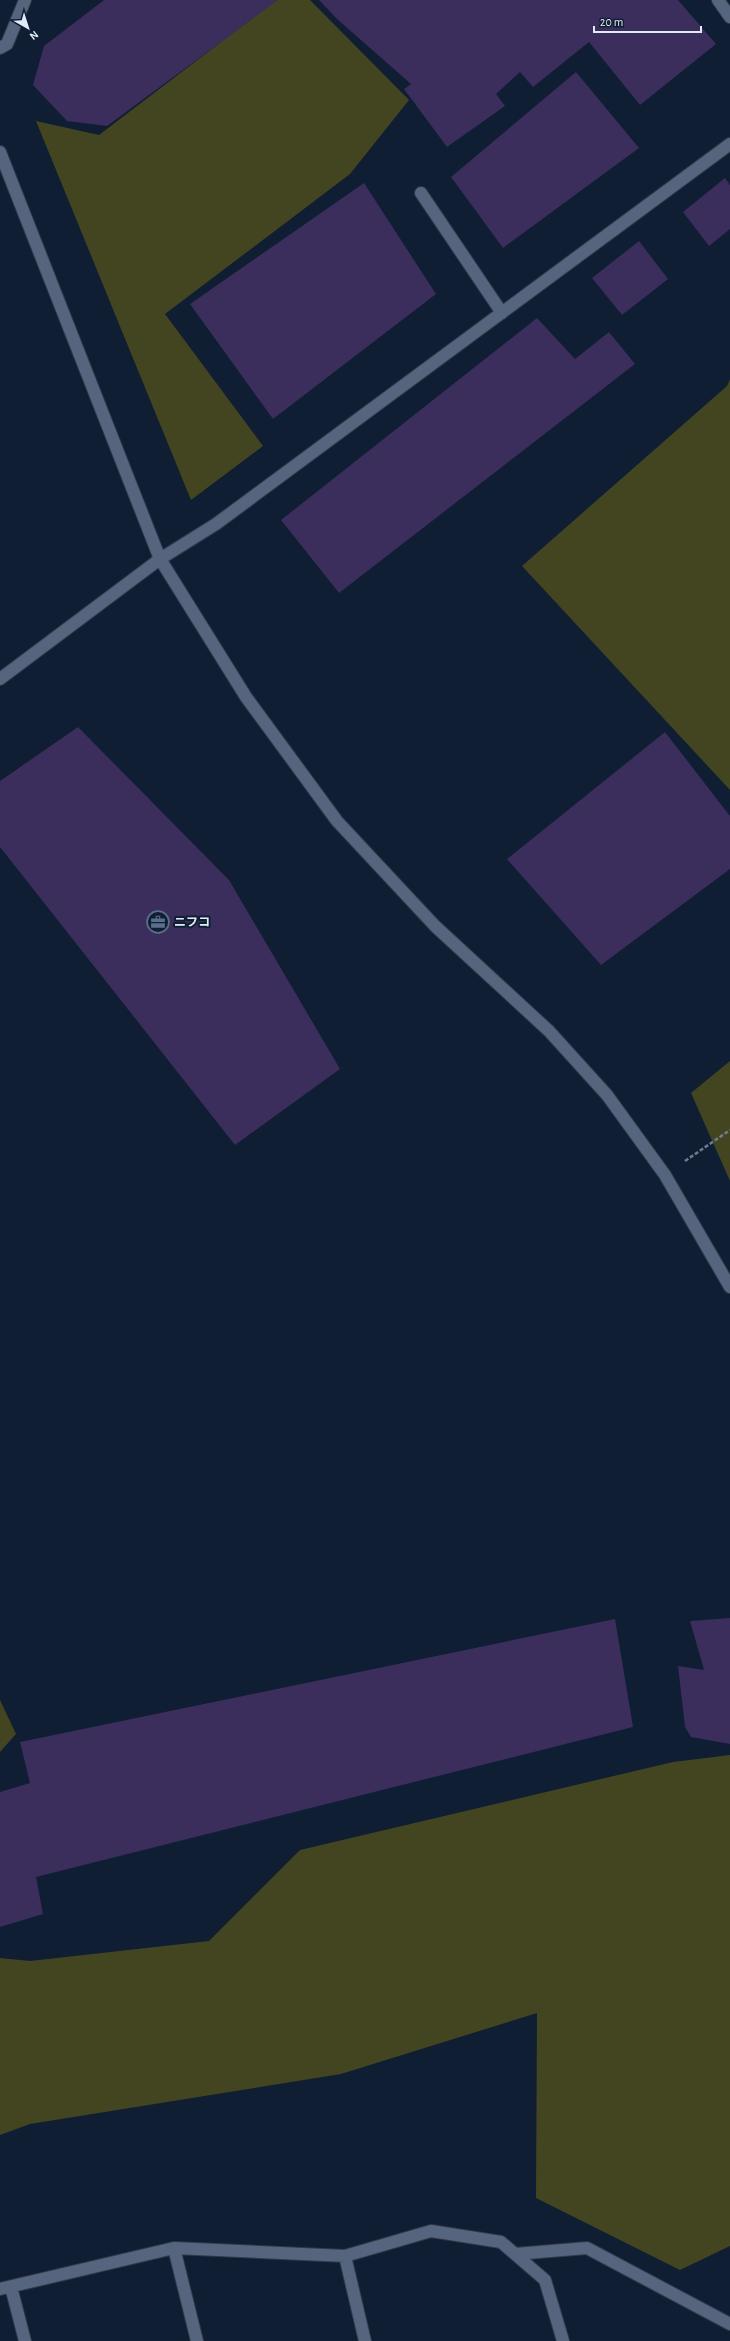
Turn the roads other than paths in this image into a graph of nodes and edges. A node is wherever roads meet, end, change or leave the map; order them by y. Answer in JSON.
{"nodes":[{"id":1,"x":25,"y":0,"type":"edge"},
{"id":2,"x":718,"y":0,"type":"edge"},
{"id":3,"x":730,"y":17,"type":"edge"},
{"id":4,"x":0,"y":48,"type":"edge"},
{"id":5,"x":730,"y":144,"type":"edge"},
{"id":6,"x":0,"y":152,"type":"edge"},
{"id":7,"x":421,"y":192,"type":"dead end"},
{"id":8,"x":502,"y":312,"type":"junction"},
{"id":9,"x":160,"y":559,"type":"junction"},
{"id":10,"x":0,"y":679,"type":"edge"},
{"id":11,"x":730,"y":1287,"type":"edge"},
{"id":12,"x":174,"y":2248,"type":"junction"},
{"id":13,"x":514,"y":2254,"type":"junction"},
{"id":14,"x":345,"y":2256,"type":"junction"},
{"id":15,"x":6,"y":2288,"type":"edge"},
{"id":16,"x":730,"y":2324,"type":"edge"},
{"id":17,"x":25,"y":2341,"type":"edge"},
{"id":18,"x":197,"y":2341,"type":"edge"},
{"id":19,"x":365,"y":2341,"type":"edge"},
{"id":20,"x":563,"y":2341,"type":"edge"}],
"edges":[{"from":1,"to":4,"type":"street"},
{"from":2,"to":3,"type":"street"},
{"from":5,"to":8,"type":"street"},
{"from":6,"to":9,"type":"street"},
{"from":7,"to":8,"type":"street"},
{"from":8,"to":9,"type":"street"},
{"from":9,"to":10,"type":"street"},
{"from":9,"to":11,"type":"street"},
{"from":12,"to":14,"type":"street"},
{"from":12,"to":15,"type":"street"},
{"from":12,"to":18,"type":"street"},
{"from":13,"to":14,"type":"street"},
{"from":13,"to":16,"type":"street"},
{"from":13,"to":20,"type":"street"},
{"from":14,"to":19,"type":"street"},
{"from":15,"to":17,"type":"street"}]}
